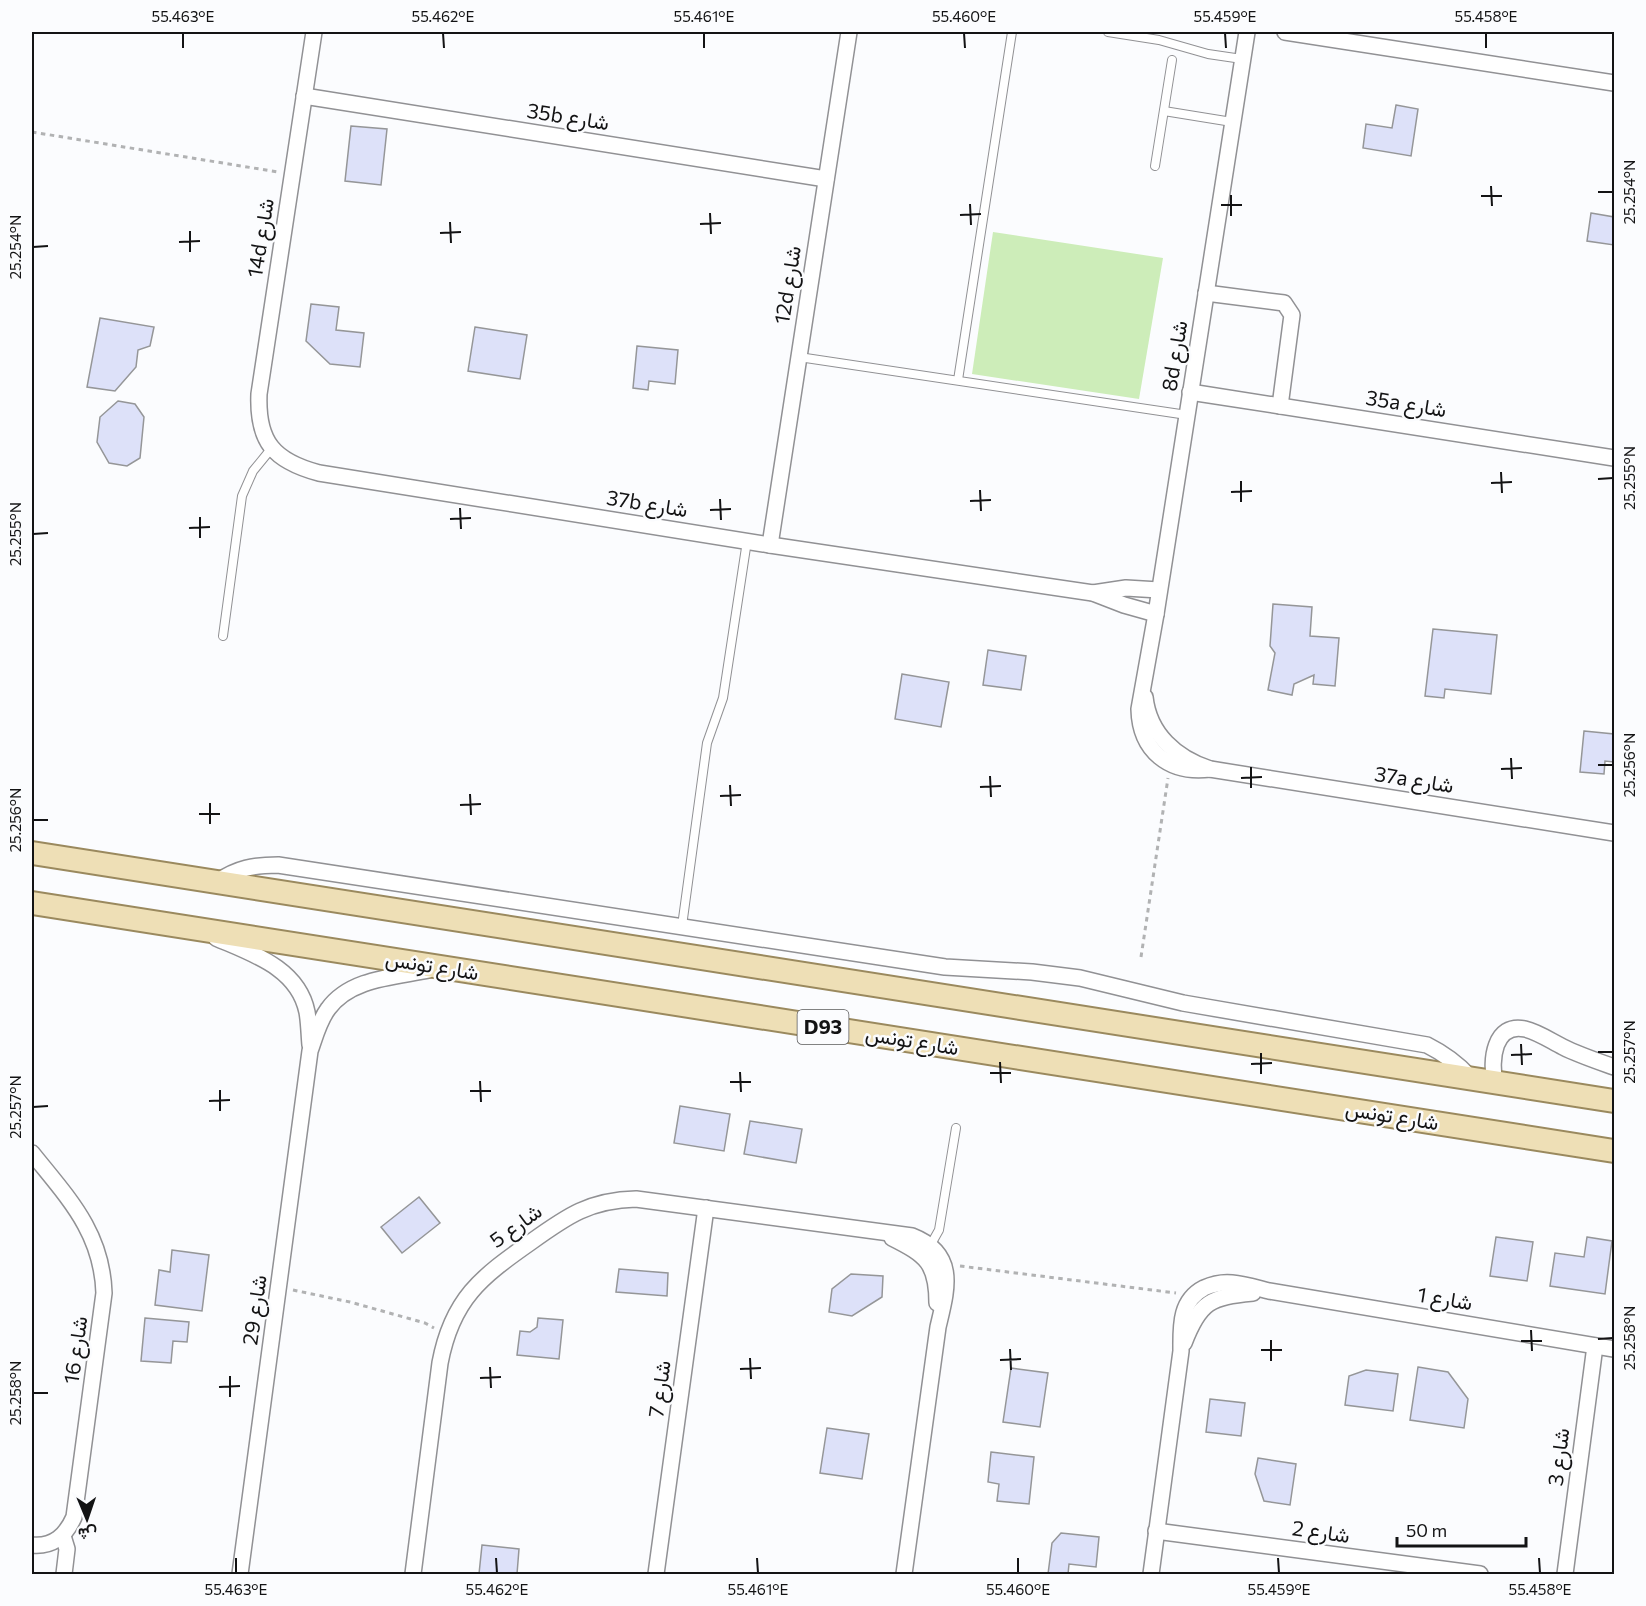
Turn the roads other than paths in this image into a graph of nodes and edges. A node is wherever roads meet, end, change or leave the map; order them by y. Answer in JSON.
{"nodes":[{"id":1,"x":314,"y":32,"type":"edge"},
{"id":2,"x":849,"y":32,"type":"edge"},
{"id":3,"x":1012,"y":32,"type":"edge"},
{"id":4,"x":1108,"y":32,"type":"edge"},
{"id":5,"x":1247,"y":32,"type":"edge"},
{"id":6,"x":1285,"y":32,"type":"edge"},
{"id":7,"x":1242,"y":59,"type":"junction"},
{"id":8,"x":1172,"y":60,"type":"dead end"},
{"id":9,"x":1614,"y":82,"type":"edge"},
{"id":10,"x":304,"y":96,"type":"junction"},
{"id":11,"x":1164,"y":111,"type":"junction"},
{"id":12,"x":1232,"y":122,"type":"junction"},
{"id":13,"x":1155,"y":166,"type":"dead end"},
{"id":14,"x":826,"y":179,"type":"junction"},
{"id":15,"x":1206,"y":292,"type":"junction"},
{"id":16,"x":799,"y":357,"type":"junction"},
{"id":17,"x":958,"y":380,"type":"junction"},
{"id":18,"x":1191,"y":392,"type":"junction"},
{"id":19,"x":1280,"y":406,"type":"junction"},
{"id":20,"x":1187,"y":415,"type":"junction"},
{"id":21,"x":271,"y":449,"type":"junction"},
{"id":22,"x":1614,"y":458,"type":"edge"},
{"id":23,"x":747,"y":541,"type":"junction"},
{"id":24,"x":770,"y":545,"type":"junction"},
{"id":25,"x":1159,"y":591,"type":"junction"},
{"id":26,"x":1093,"y":592,"type":"junction"},
{"id":27,"x":1156,"y":614,"type":"junction"},
{"id":28,"x":223,"y":636,"type":"dead end"},
{"id":29,"x":1158,"y":745,"type":"junction"},
{"id":30,"x":1210,"y":769,"type":"junction"},
{"id":31,"x":1614,"y":834,"type":"edge"},
{"id":32,"x":32,"y":853,"type":"edge"},
{"id":33,"x":217,"y":882,"type":"junction"},
{"id":34,"x":32,"y":903,"type":"edge"},
{"id":35,"x":682,"y":926,"type":"junction"},
{"id":36,"x":191,"y":928,"type":"junction"},
{"id":37,"x":441,"y":967,"type":"junction"},
{"id":38,"x":310,"y":1052,"type":"junction"},
{"id":39,"x":1614,"y":1067,"type":"edge"},
{"id":40,"x":1470,"y":1077,"type":"junction"},
{"id":41,"x":1495,"y":1082,"type":"junction"},
{"id":42,"x":1614,"y":1101,"type":"edge"},
{"id":43,"x":956,"y":1128,"type":"dead end"},
{"id":44,"x":1614,"y":1151,"type":"edge"},
{"id":45,"x":32,"y":1153,"type":"edge"},
{"id":46,"x":706,"y":1208,"type":"junction"},
{"id":47,"x":882,"y":1233,"type":"junction"},
{"id":48,"x":930,"y":1246,"type":"junction"},
{"id":49,"x":1269,"y":1291,"type":"junction"},
{"id":50,"x":938,"y":1327,"type":"junction"},
{"id":51,"x":1595,"y":1346,"type":"junction"},
{"id":52,"x":1614,"y":1349,"type":"edge"},
{"id":53,"x":1181,"y":1351,"type":"junction"},
{"id":54,"x":1156,"y":1531,"type":"junction"},
{"id":55,"x":63,"y":1536,"type":"junction"},
{"id":56,"x":32,"y":1545,"type":"edge"},
{"id":57,"x":64,"y":1575,"type":"edge"},
{"id":58,"x":240,"y":1575,"type":"edge"},
{"id":59,"x":413,"y":1575,"type":"edge"},
{"id":60,"x":656,"y":1575,"type":"edge"},
{"id":61,"x":904,"y":1575,"type":"edge"},
{"id":62,"x":1151,"y":1575,"type":"edge"},
{"id":63,"x":1480,"y":1575,"type":"edge"},
{"id":64,"x":1565,"y":1575,"type":"edge"}],
"edges":[{"from":1,"to":10,"type":"street","name":"14d شارع"},
{"from":2,"to":14,"type":"street","name":"12d شارع"},
{"from":3,"to":17,"type":"lane"},
{"from":4,"to":7,"type":"lane"},
{"from":5,"to":7,"type":"street","name":"8d شارع"},
{"from":6,"to":9,"type":"street"},
{"from":7,"to":12,"type":"street","name":"8d شارع"},
{"from":8,"to":11,"type":"lane"},
{"from":10,"to":14,"type":"street","name":"35b شارع"},
{"from":10,"to":21,"type":"street","name":"14d شارع"},
{"from":11,"to":12,"type":"lane"},
{"from":11,"to":13,"type":"lane"},
{"from":12,"to":15,"type":"street","name":"8d شارع"},
{"from":14,"to":16,"type":"street","name":"12d شارع"},
{"from":15,"to":18,"type":"street","name":"8d شارع"},
{"from":15,"to":19,"type":"street"},
{"from":16,"to":17,"type":"lane"},
{"from":16,"to":24,"type":"street","name":"12d شارع"},
{"from":17,"to":20,"type":"lane"},
{"from":18,"to":19,"type":"street","name":"35a شارع"},
{"from":18,"to":20,"type":"street","name":"8d شارع"},
{"from":19,"to":22,"type":"street","name":"35a شارع"},
{"from":20,"to":25,"type":"street","name":"8d شارع"},
{"from":21,"to":23,"type":"street","name":"37b شارع"},
{"from":21,"to":28,"type":"lane"},
{"from":23,"to":24,"type":"street","name":"37b شارع"},
{"from":23,"to":35,"type":"lane"},
{"from":24,"to":26,"type":"street","name":"37b شارع"},
{"from":25,"to":26,"type":"street","name":"37b شارع"},
{"from":25,"to":27,"type":"street","name":"8d شارع"},
{"from":26,"to":27,"type":"street","name":"37b شارع"},
{"from":27,"to":29,"type":"street","name":"8d شارع"},
{"from":29,"to":30,"type":"street","name":"37a شارع"},
{"from":29,"to":30,"type":"street","name":"37a شارع"},
{"from":30,"to":31,"type":"street","name":"37a شارع"},
{"from":32,"to":33,"type":"main road","number":"D93"},
{"from":33,"to":35,"type":"street"},
{"from":33,"to":40,"type":"main road","number":"D93"},
{"from":34,"to":36,"type":"main road","name":"شارع تونس","number":"D93"},
{"from":35,"to":40,"type":"street"},
{"from":36,"to":37,"type":"main road","name":"شارع تونس","number":"D93"},
{"from":36,"to":38,"type":"street","name":"شارع 29"},
{"from":37,"to":38,"type":"street","name":"شارع 29"},
{"from":37,"to":44,"type":"main road","name":"شارع تونس","number":"D93"},
{"from":38,"to":58,"type":"street","name":"شارع 29"},
{"from":39,"to":41,"type":"street"},
{"from":40,"to":41,"type":"main road","number":"D93"},
{"from":41,"to":42,"type":"main road","number":"D93"},
{"from":43,"to":48,"type":"lane"},
{"from":45,"to":55,"type":"street","name":"شارع 16"},
{"from":46,"to":47,"type":"street","name":"شارع 5"},
{"from":46,"to":59,"type":"street","name":"شارع 5"},
{"from":46,"to":60,"type":"street","name":"شارع 7"},
{"from":47,"to":48,"type":"street","name":"شارع 5"},
{"from":47,"to":50,"type":"street","name":"شارع 5"},
{"from":48,"to":50,"type":"street","name":"شارع 5"},
{"from":49,"to":51,"type":"street","name":"شارع 1"},
{"from":49,"to":53,"type":"street","name":"شارع 1"},
{"from":49,"to":53,"type":"street","name":"شارع 1"},
{"from":50,"to":61,"type":"street","name":"شارع 5"},
{"from":51,"to":52,"type":"street","name":"شارع 1"},
{"from":51,"to":64,"type":"street","name":"شارع 3"},
{"from":53,"to":54,"type":"street","name":"شارع 1"},
{"from":54,"to":62,"type":"street","name":"شارع 1"},
{"from":54,"to":63,"type":"street","name":"شارع 2"},
{"from":55,"to":56,"type":"street"},
{"from":55,"to":57,"type":"street"}]}
